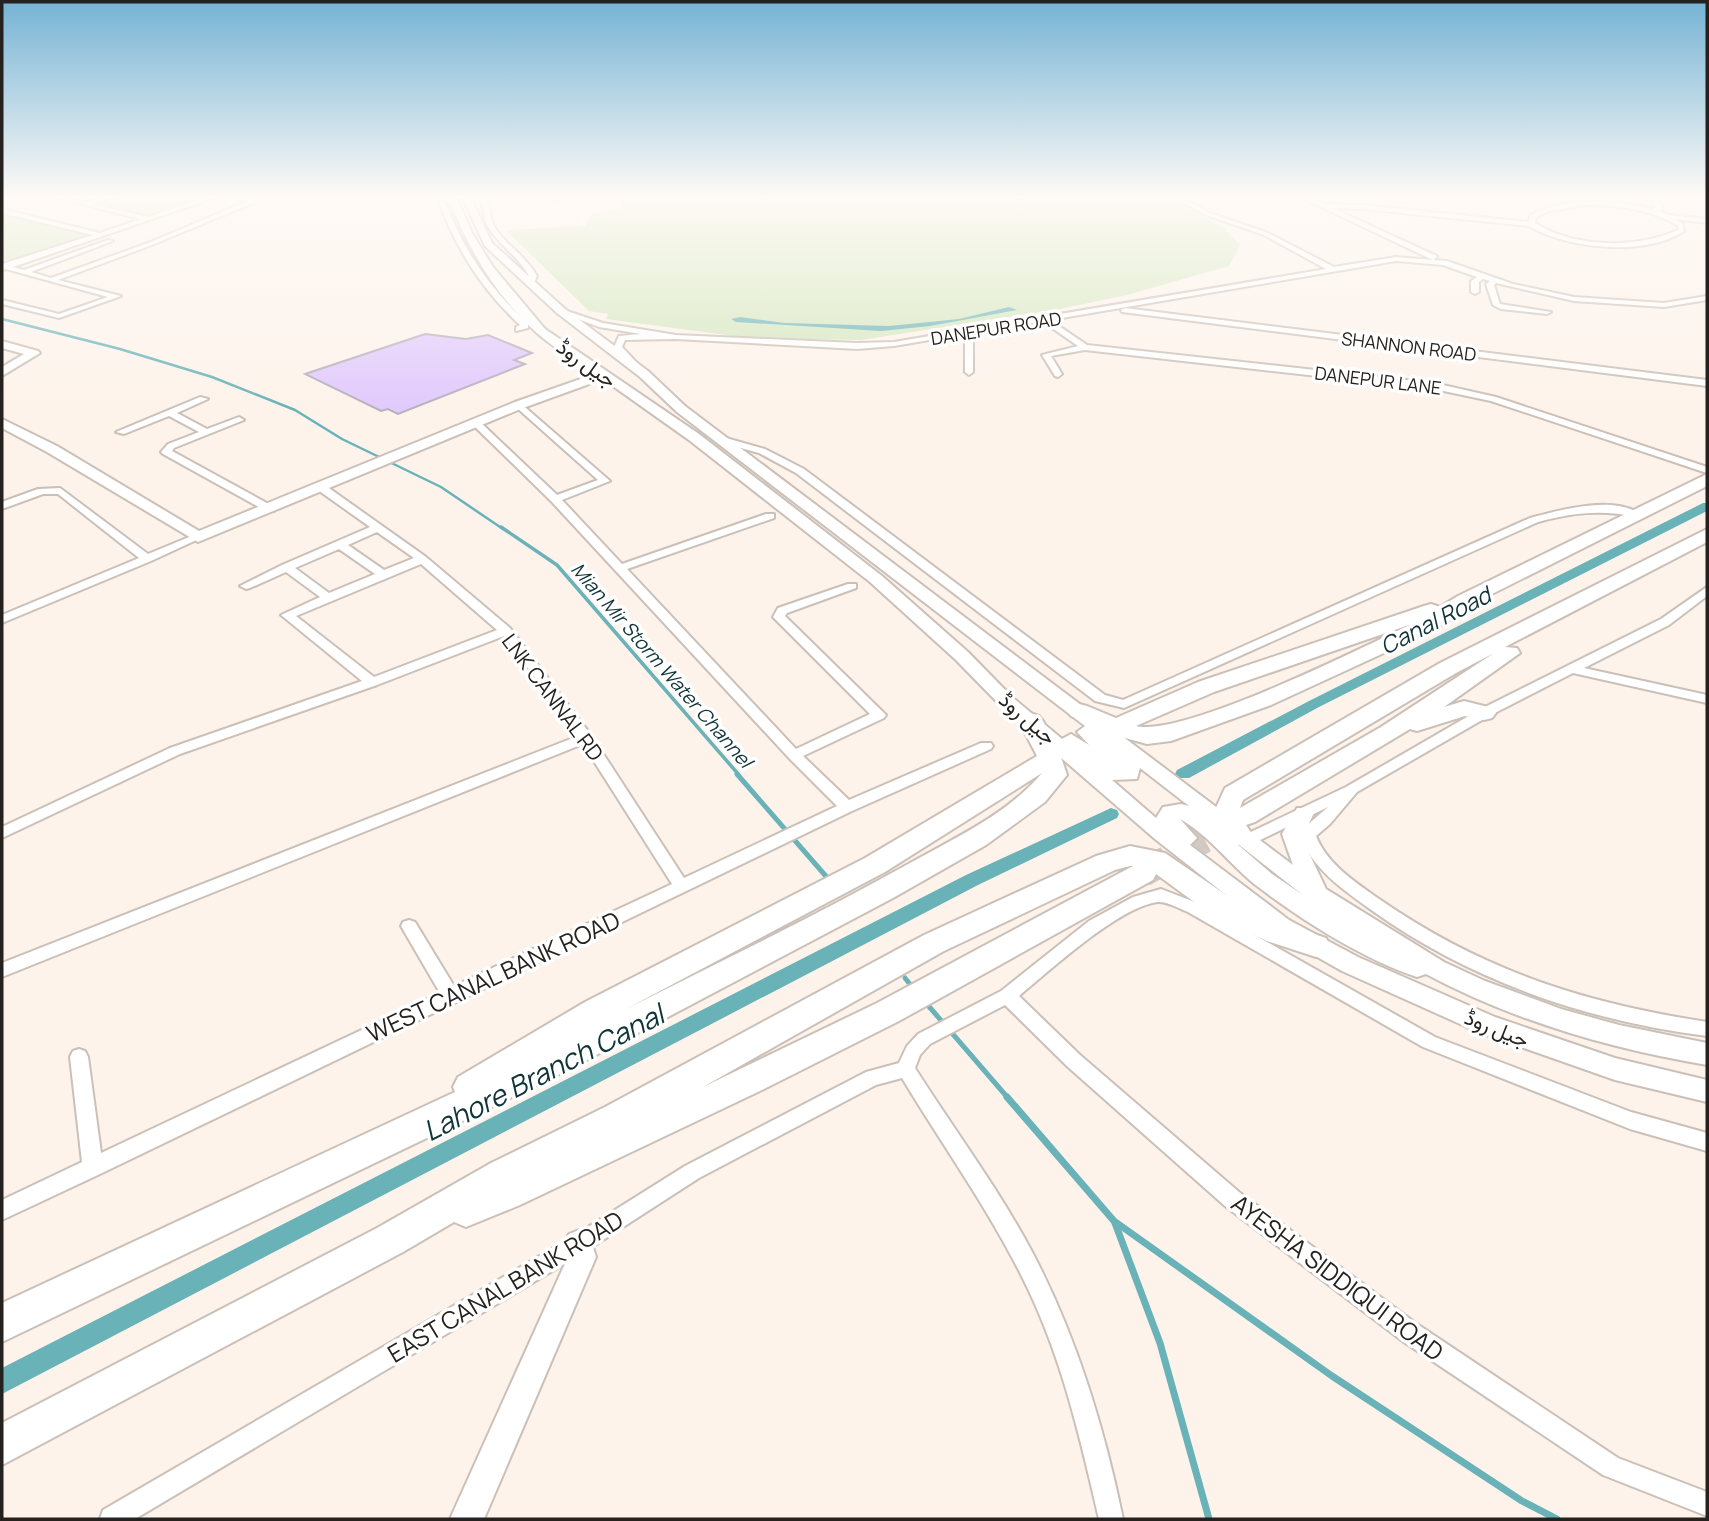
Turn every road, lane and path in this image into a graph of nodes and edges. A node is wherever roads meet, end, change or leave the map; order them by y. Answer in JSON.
{"nodes":[{"id":1,"x":3,"y":267,"type":"edge"},
{"id":2,"x":38,"y":267,"type":"edge"},
{"id":3,"x":87,"y":267,"type":"edge"},
{"id":4,"x":474,"y":267,"type":"edge"},
{"id":5,"x":490,"y":267,"type":"edge"},
{"id":6,"x":513,"y":267,"type":"edge"},
{"id":7,"x":528,"y":267,"type":"edge"},
{"id":8,"x":1328,"y":267,"type":"edge"},
{"id":9,"x":1351,"y":267,"type":"edge"},
{"id":10,"x":1452,"y":267,"type":"edge"},
{"id":11,"x":1334,"y":270,"type":"junction"},
{"id":12,"x":24,"y":272,"type":"junction"},
{"id":13,"x":1481,"y":277,"type":"junction"},
{"id":14,"x":51,"y":280,"type":"junction"},
{"id":15,"x":1495,"y":281,"type":"junction"},
{"id":16,"x":530,"y":283,"type":"junction"},
{"id":17,"x":540,"y":292,"type":"junction"},
{"id":18,"x":1475,"y":292,"type":"dead end"},
{"id":19,"x":1707,"y":298,"type":"edge"},
{"id":20,"x":2,"y":302,"type":"edge"},
{"id":21,"x":1111,"y":308,"type":"junction"},
{"id":22,"x":561,"y":311,"type":"junction"},
{"id":23,"x":1548,"y":312,"type":"dead end"},
{"id":24,"x":1045,"y":320,"type":"junction"},
{"id":25,"x":519,"y":329,"type":"dead end"},
{"id":26,"x":586,"y":330,"type":"junction"},
{"id":27,"x":969,"y":332,"type":"junction"},
{"id":28,"x":566,"y":335,"type":"junction"},
{"id":29,"x":676,"y":337,"type":"junction"},
{"id":30,"x":2,"y":344,"type":"edge"},
{"id":31,"x":1085,"y":347,"type":"junction"},
{"id":32,"x":2,"y":372,"type":"edge"},
{"id":33,"x":969,"y":372,"type":"dead end"},
{"id":34,"x":643,"y":374,"type":"junction"},
{"id":35,"x":1058,"y":374,"type":"dead end"},
{"id":36,"x":604,"y":375,"type":"junction"},
{"id":37,"x":1707,"y":383,"type":"edge"},
{"id":38,"x":203,"y":399,"type":"dead end"},
{"id":39,"x":519,"y":405,"type":"junction"},
{"id":40,"x":681,"y":409,"type":"junction"},
{"id":41,"x":170,"y":413,"type":"junction"},
{"id":42,"x":239,"y":420,"type":"dead end"},
{"id":43,"x":476,"y":424,"type":"junction"},
{"id":44,"x":4,"y":425,"type":"edge"},
{"id":45,"x":121,"y":432,"type":"dead end"},
{"id":46,"x":206,"y":432,"type":"junction"},
{"id":47,"x":726,"y":441,"type":"junction"},
{"id":48,"x":1707,"y":470,"type":"edge"},
{"id":49,"x":1707,"y":479,"type":"edge"},
{"id":50,"x":322,"y":488,"type":"junction"},
{"id":51,"x":555,"y":499,"type":"junction"},
{"id":52,"x":2,"y":506,"type":"edge"},
{"id":53,"x":270,"y":509,"type":"junction"},
{"id":54,"x":1635,"y":514,"type":"junction"},
{"id":55,"x":770,"y":516,"type":"dead end"},
{"id":56,"x":379,"y":527,"type":"junction"},
{"id":57,"x":1707,"y":535,"type":"edge"},
{"id":58,"x":198,"y":537,"type":"junction"},
{"id":59,"x":341,"y":545,"type":"junction"},
{"id":60,"x":147,"y":559,"type":"junction"},
{"id":61,"x":422,"y":559,"type":"junction"},
{"id":62,"x":286,"y":568,"type":"junction"},
{"id":63,"x":620,"y":568,"type":"junction"},
{"id":64,"x":382,"y":574,"type":"junction"},
{"id":65,"x":246,"y":586,"type":"dead end"},
{"id":66,"x":852,"y":586,"type":"dead end"},
{"id":67,"x":1706,"y":593,"type":"edge"},
{"id":68,"x":328,"y":597,"type":"junction"},
{"id":69,"x":1465,"y":600,"type":"junction"},
{"id":70,"x":1583,"y":600,"type":"junction"},
{"id":71,"x":2,"y":618,"type":"edge"},
{"id":72,"x":506,"y":631,"type":"junction"},
{"id":73,"x":962,"y":656,"type":"junction"},
{"id":74,"x":1571,"y":669,"type":"junction"},
{"id":75,"x":1030,"y":672,"type":"junction"},
{"id":76,"x":372,"y":682,"type":"junction"},
{"id":77,"x":1707,"y":699,"type":"edge"},
{"id":78,"x":1079,"y":711,"type":"junction"},
{"id":79,"x":1484,"y":713,"type":"junction"},
{"id":80,"x":1031,"y":721,"type":"junction"},
{"id":81,"x":1126,"y":721,"type":"dead end"},
{"id":82,"x":1389,"y":732,"type":"junction"},
{"id":83,"x":586,"y":737,"type":"junction"},
{"id":84,"x":986,"y":746,"type":"dead end"},
{"id":85,"x":794,"y":755,"type":"junction"},
{"id":86,"x":1040,"y":763,"type":"dead end"},
{"id":87,"x":1352,"y":789,"type":"junction"},
{"id":88,"x":847,"y":807,"type":"junction"},
{"id":89,"x":1304,"y":813,"type":"junction"},
{"id":90,"x":1244,"y":831,"type":"junction"},
{"id":91,"x":2,"y":833,"type":"edge"},
{"id":92,"x":1143,"y":873,"type":"tunnel mouth"},
{"id":93,"x":682,"y":887,"type":"junction"},
{"id":94,"x":1317,"y":894,"type":"junction"},
{"id":95,"x":409,"y":926,"type":"dead end"},
{"id":96,"x":1281,"y":926,"type":"junction"},
{"id":97,"x":1316,"y":946,"type":"junction"},
{"id":98,"x":2,"y":970,"type":"edge"},
{"id":99,"x":1475,"y":988,"type":"junction"},
{"id":100,"x":451,"y":996,"type":"junction"},
{"id":101,"x":997,"y":1000,"type":"junction"},
{"id":102,"x":1707,"y":1028,"type":"edge"},
{"id":103,"x":1707,"y":1054,"type":"edge"},
{"id":104,"x":79,"y":1057,"type":"dead end"},
{"id":105,"x":906,"y":1069,"type":"junction"},
{"id":106,"x":1707,"y":1091,"type":"edge"},
{"id":107,"x":1707,"y":1142,"type":"edge"},
{"id":108,"x":376,"y":1143,"type":"junction"},
{"id":109,"x":93,"y":1168,"type":"junction"},
{"id":110,"x":2,"y":1210,"type":"edge"},
{"id":111,"x":390,"y":1240,"type":"junction"},
{"id":112,"x":579,"y":1244,"type":"junction"},
{"id":113,"x":2,"y":1322,"type":"edge"},
{"id":114,"x":2,"y":1445,"type":"edge"},
{"id":115,"x":1707,"y":1504,"type":"edge"},
{"id":116,"x":112,"y":1519,"type":"edge"},
{"id":117,"x":467,"y":1519,"type":"edge"},
{"id":118,"x":1111,"y":1519,"type":"edge"}],
"edges":[{"from":1,"to":12,"type":"street"},
{"from":2,"to":12,"type":"street"},
{"from":3,"to":14,"type":"street"},
{"from":4,"to":25,"type":"street"},
{"from":5,"to":28,"type":"main road","name":"جیل روڈ"},
{"from":6,"to":16,"type":"main road","name":"جیل روڈ"},
{"from":7,"to":16,"type":"street"},
{"from":8,"to":11,"type":"street"},
{"from":9,"to":11,"type":"street","name":"DANEPUR ROAD"},
{"from":10,"to":13,"type":"street"},
{"from":11,"to":21,"type":"street","name":"DANEPUR ROAD"},
{"from":12,"to":14,"type":"street"},
{"from":13,"to":15,"type":"street"},
{"from":13,"to":18,"type":"street"},
{"from":14,"to":20,"type":"street"},
{"from":15,"to":19,"type":"street"},
{"from":15,"to":23,"type":"street"},
{"from":16,"to":17,"type":"main road","name":"جیل روڈ"},
{"from":17,"to":22,"type":"main road","name":"جیل روڈ"},
{"from":17,"to":28,"type":"main road"},
{"from":21,"to":24,"type":"street","name":"DANEPUR ROAD"},
{"from":21,"to":37,"type":"street","name":"SHANNON ROAD"},
{"from":22,"to":26,"type":"main road","name":"جیل روڈ"},
{"from":22,"to":29,"type":"street","name":"DANEPUR ROAD"},
{"from":24,"to":27,"type":"street","name":"DANEPUR ROAD"},
{"from":24,"to":31,"type":"street","name":"DANEPUR LANE"},
{"from":26,"to":28,"type":"main road"},
{"from":26,"to":34,"type":"main road","name":"جیل روڈ"},
{"from":27,"to":29,"type":"street","name":"DANEPUR ROAD"},
{"from":27,"to":33,"type":"street"},
{"from":28,"to":36,"type":"main road","name":"جیل روڈ"},
{"from":29,"to":34,"type":"street","name":"DANEPUR ROAD"},
{"from":30,"to":32,"type":"main road"},
{"from":31,"to":35,"type":"street"},
{"from":31,"to":48,"type":"street","name":"DANEPUR LANE"},
{"from":34,"to":40,"type":"main road","name":"جیل روڈ"},
{"from":36,"to":39,"type":"main road"},
{"from":36,"to":40,"type":"main road"},
{"from":36,"to":73,"type":"main road","name":"جیل روڈ"},
{"from":38,"to":41,"type":"street"},
{"from":39,"to":43,"type":"main road"},
{"from":39,"to":51,"type":"street"},
{"from":40,"to":47,"type":"main road","name":"جیل روڈ"},
{"from":41,"to":45,"type":"street"},
{"from":41,"to":46,"type":"street"},
{"from":42,"to":46,"type":"street"},
{"from":43,"to":50,"type":"main road"},
{"from":43,"to":51,"type":"street"},
{"from":44,"to":58,"type":"main road"},
{"from":46,"to":53,"type":"street"},
{"from":47,"to":54,"type":"street"},
{"from":47,"to":75,"type":"main road","name":"جیل روڈ"},
{"from":49,"to":54,"type":"highway"},
{"from":50,"to":53,"type":"main road"},
{"from":50,"to":56,"type":"street","name":"LNK CANNAL RD"},
{"from":51,"to":63,"type":"street"},
{"from":52,"to":60,"type":"street"},
{"from":53,"to":58,"type":"main road"},
{"from":54,"to":69,"type":"highway"},
{"from":55,"to":63,"type":"street"},
{"from":56,"to":59,"type":"street"},
{"from":56,"to":61,"type":"street","name":"LNK CANNAL RD"},
{"from":57,"to":70,"type":"highway"},
{"from":58,"to":60,"type":"street"},
{"from":59,"to":62,"type":"street"},
{"from":59,"to":64,"type":"street"},
{"from":60,"to":71,"type":"street"},
{"from":61,"to":64,"type":"street"},
{"from":61,"to":72,"type":"street","name":"LNK CANNAL RD"},
{"from":62,"to":65,"type":"street"},
{"from":62,"to":68,"type":"street"},
{"from":63,"to":85,"type":"street"},
{"from":64,"to":68,"type":"street"},
{"from":66,"to":85,"type":"street"},
{"from":67,"to":74,"type":"street"},
{"from":68,"to":76,"type":"street"},
{"from":69,"to":78,"type":"highway"},
{"from":69,"to":81,"type":"highway"},
{"from":70,"to":82,"type":"highway"},
{"from":70,"to":90,"type":"highway"},
{"from":72,"to":76,"type":"street"},
{"from":72,"to":83,"type":"street","name":"LNK CANNAL RD"},
{"from":73,"to":75,"type":"main road"},
{"from":73,"to":80,"type":"main road","name":"جیل روڈ"},
{"from":74,"to":77,"type":"street"},
{"from":74,"to":79,"type":"street"},
{"from":75,"to":78,"type":"main road","name":"جیل روڈ"},
{"from":76,"to":91,"type":"street"},
{"from":78,"to":90,"type":"main road","name":"جیل روڈ"},
{"from":79,"to":82,"type":"highway"},
{"from":79,"to":87,"type":"street"},
{"from":80,"to":96,"type":"main road","name":"جیل روڈ"},
{"from":80,"to":108,"type":"highway"},
{"from":82,"to":90,"type":"highway"},
{"from":83,"to":93,"type":"street","name":"LNK CANNAL RD"},
{"from":83,"to":98,"type":"street"},
{"from":84,"to":88,"type":"street","name":"WEST CANAL BANK ROAD"},
{"from":85,"to":88,"type":"street"},
{"from":86,"to":108,"type":"highway"},
{"from":87,"to":89,"type":"street"},
{"from":87,"to":102,"type":"street"},
{"from":88,"to":93,"type":"street","name":"WEST CANAL BANK ROAD"},
{"from":89,"to":90,"type":"street"},
{"from":89,"to":94,"type":"main road"},
{"from":90,"to":94,"type":"main road","name":"جیل روڈ"},
{"from":92,"to":111,"type":"highway"},
{"from":93,"to":100,"type":"street","name":"WEST CANAL BANK ROAD"},
{"from":94,"to":99,"type":"main road","name":"جیل روڈ"},
{"from":95,"to":100,"type":"street"},
{"from":96,"to":97,"type":"main road","name":"جیل روڈ"},
{"from":96,"to":99,"type":"main road"},
{"from":97,"to":106,"type":"main road","name":"جیل روڈ"},
{"from":97,"to":111,"type":"highway"},
{"from":99,"to":103,"type":"main road","name":"جیل روڈ"},
{"from":100,"to":109,"type":"street","name":"WEST CANAL BANK ROAD"},
{"from":101,"to":105,"type":"street"},
{"from":101,"to":107,"type":"street"},
{"from":101,"to":115,"type":"street","name":"AYESHA SIDDIQUI ROAD"},
{"from":104,"to":109,"type":"street"},
{"from":105,"to":112,"type":"street","name":"EAST CANAL BANK ROAD"},
{"from":105,"to":118,"type":"street"},
{"from":108,"to":113,"type":"highway"},
{"from":109,"to":110,"type":"street","name":"WEST CANAL BANK ROAD"},
{"from":111,"to":114,"type":"highway"},
{"from":112,"to":116,"type":"street","name":"EAST CANAL BANK ROAD"},
{"from":112,"to":117,"type":"main road"}]}
